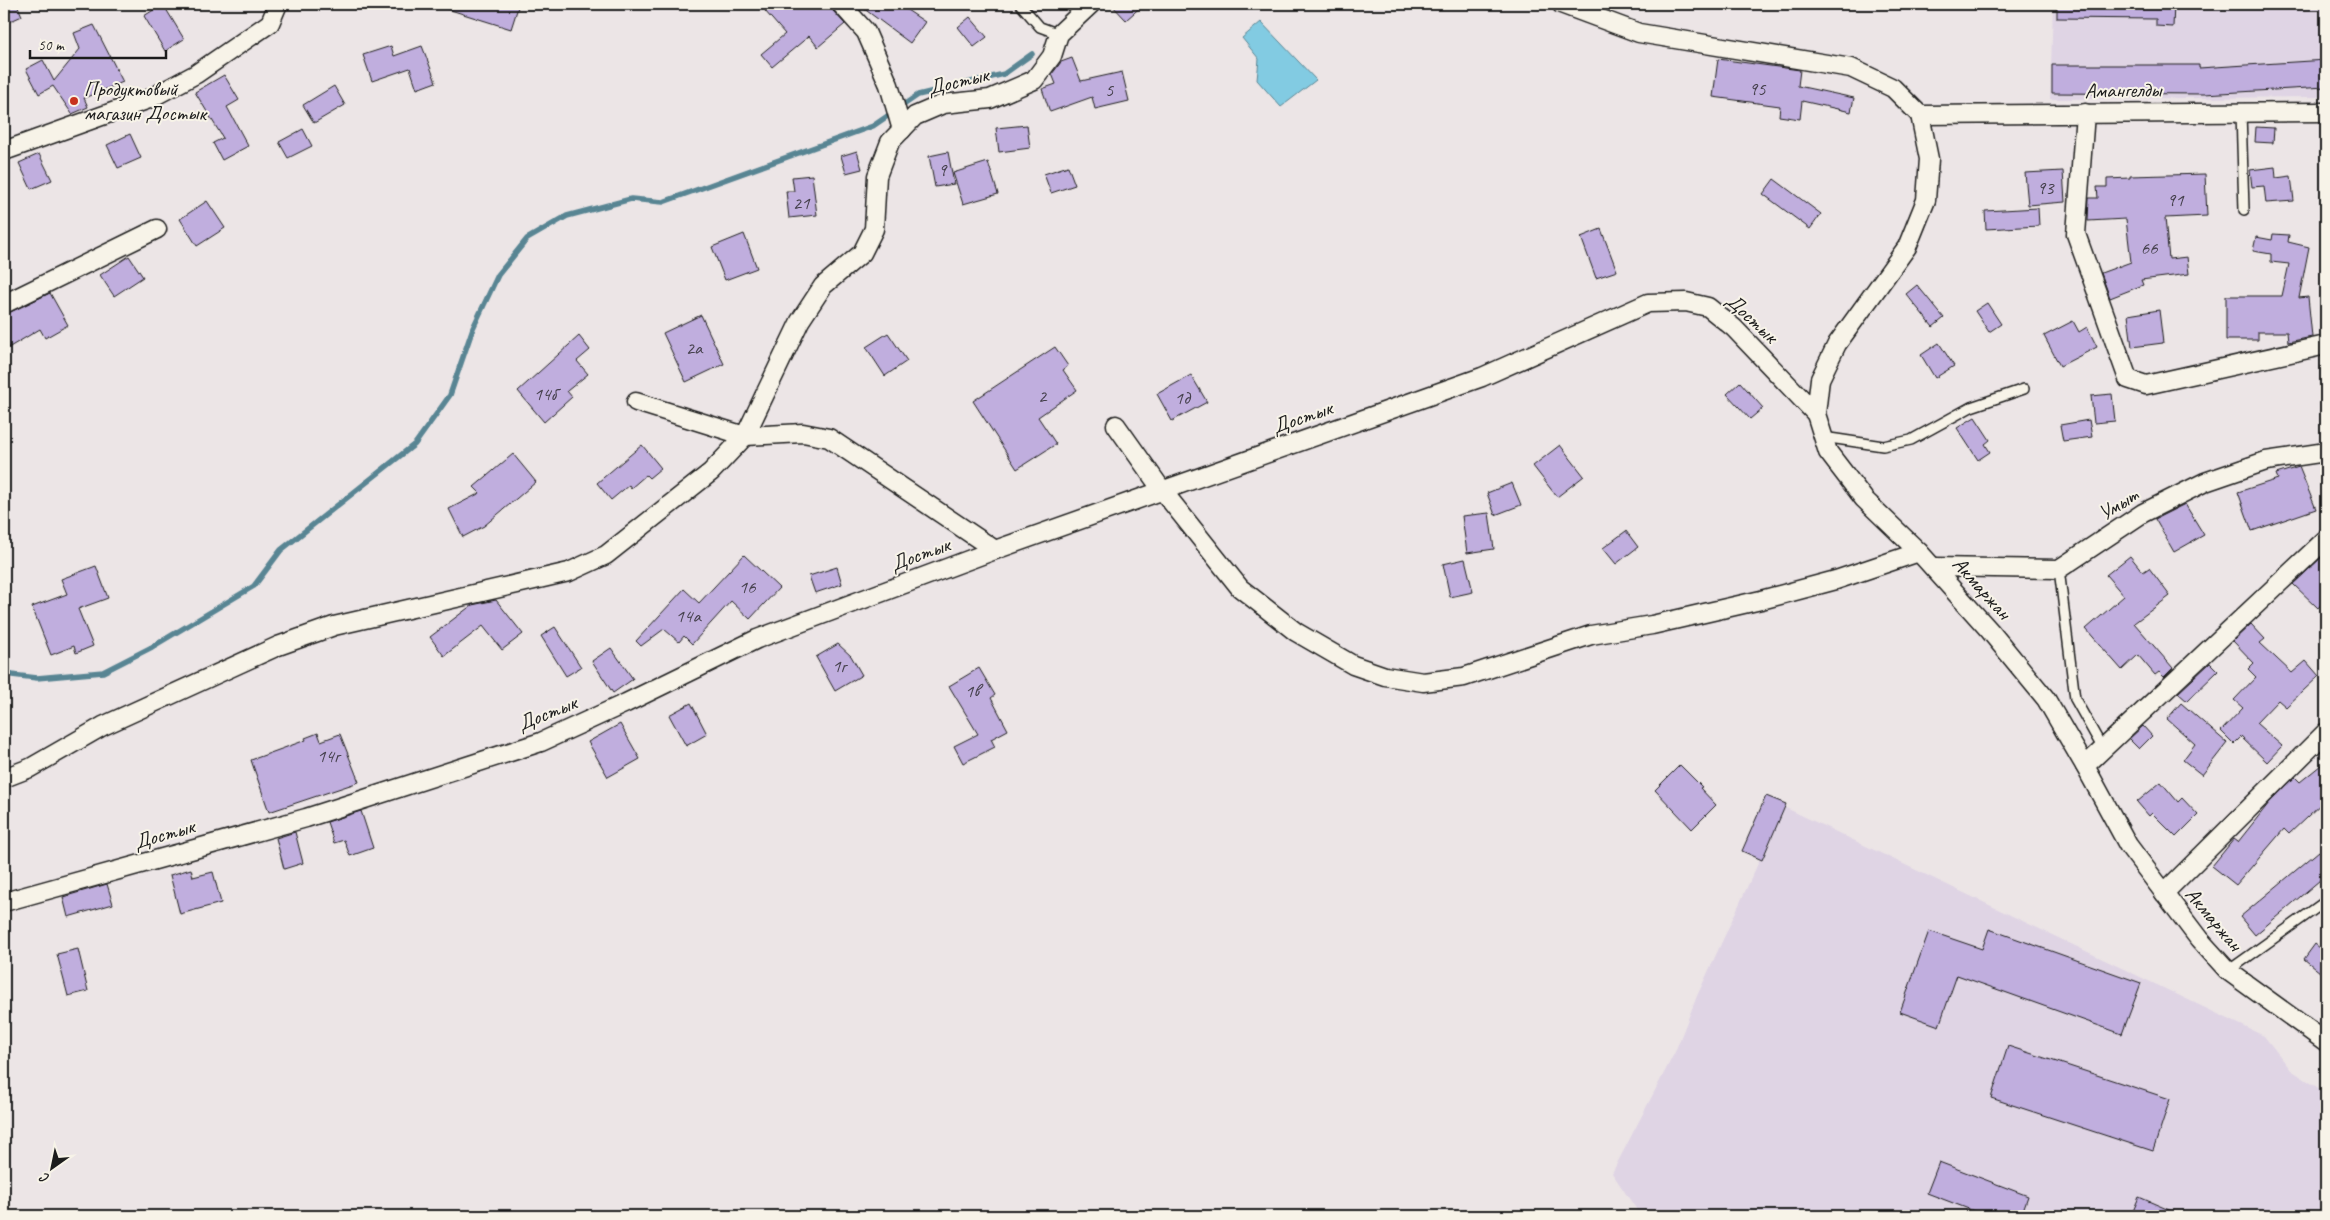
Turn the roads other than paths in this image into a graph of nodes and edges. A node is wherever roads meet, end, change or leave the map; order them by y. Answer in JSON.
{"nodes":[{"id":1,"x":278,"y":4,"type":"edge"},
{"id":2,"x":841,"y":4,"type":"edge"},
{"id":3,"x":1020,"y":4,"type":"edge"},
{"id":4,"x":1091,"y":4,"type":"edge"},
{"id":5,"x":1561,"y":4,"type":"edge"},
{"id":6,"x":1059,"y":34,"type":"junction"},
{"id":7,"x":2241,"y":112,"type":"junction"},
{"id":8,"x":2326,"y":112,"type":"edge"},
{"id":9,"x":2085,"y":113,"type":"junction"},
{"id":10,"x":1920,"y":115,"type":"junction"},
{"id":11,"x":902,"y":130,"type":"junction"},
{"id":12,"x":4,"y":151,"type":"edge"},
{"id":13,"x":2244,"y":210,"type":"dead end"},
{"id":14,"x":157,"y":228,"type":"dead end"},
{"id":15,"x":4,"y":304,"type":"edge"},
{"id":16,"x":2326,"y":345,"type":"edge"},
{"id":17,"x":2024,"y":389,"type":"dead end"},
{"id":18,"x":636,"y":402,"type":"dead end"},
{"id":19,"x":1816,"y":414,"type":"junction"},
{"id":20,"x":1116,"y":425,"type":"dead end"},
{"id":21,"x":745,"y":436,"type":"junction"},
{"id":22,"x":1823,"y":437,"type":"junction"},
{"id":23,"x":2326,"y":452,"type":"edge"},
{"id":24,"x":1162,"y":490,"type":"junction"},
{"id":25,"x":2326,"y":539,"type":"edge"},
{"id":26,"x":995,"y":550,"type":"junction"},
{"id":27,"x":1919,"y":552,"type":"junction"},
{"id":28,"x":1933,"y":567,"type":"junction"},
{"id":29,"x":2060,"y":569,"type":"junction"},
{"id":30,"x":2326,"y":732,"type":"edge"},
{"id":31,"x":2103,"y":749,"type":"junction"},
{"id":32,"x":2085,"y":766,"type":"junction"},
{"id":33,"x":4,"y":778,"type":"edge"},
{"id":34,"x":2164,"y":893,"type":"junction"},
{"id":35,"x":2326,"y":901,"type":"edge"},
{"id":36,"x":4,"y":902,"type":"edge"},
{"id":37,"x":2228,"y":971,"type":"junction"},
{"id":38,"x":2326,"y":1042,"type":"edge"}],
"edges":[{"from":1,"to":12,"type":"street"},
{"from":2,"to":11,"type":"street"},
{"from":3,"to":6,"type":"lane"},
{"from":4,"to":6,"type":"street","name":"Достык"},
{"from":5,"to":10,"type":"street"},
{"from":6,"to":11,"type":"street","name":"Достык"},
{"from":7,"to":8,"type":"street","name":"Амангелды"},
{"from":7,"to":9,"type":"street","name":"Амангелды"},
{"from":7,"to":13,"type":"lane"},
{"from":9,"to":10,"type":"street","name":"Амангелды"},
{"from":9,"to":16,"type":"street"},
{"from":10,"to":19,"type":"street","name":"Акмаржан"},
{"from":11,"to":21,"type":"street","name":"Достык"},
{"from":14,"to":15,"type":"street"},
{"from":17,"to":22,"type":"lane"},
{"from":18,"to":21,"type":"street"},
{"from":19,"to":22,"type":"street","name":"Акмаржан"},
{"from":19,"to":24,"type":"street","name":"Достык"},
{"from":20,"to":24,"type":"street"},
{"from":21,"to":26,"type":"street"},
{"from":21,"to":33,"type":"street","name":"Достык"},
{"from":22,"to":27,"type":"street","name":"Акмаржан"},
{"from":23,"to":29,"type":"street","name":"Умыт"},
{"from":24,"to":26,"type":"street","name":"Достык"},
{"from":24,"to":27,"type":"street"},
{"from":25,"to":31,"type":"street"},
{"from":26,"to":36,"type":"street","name":"Достык"},
{"from":27,"to":28,"type":"street","name":"Акмаржан"},
{"from":28,"to":29,"type":"street"},
{"from":28,"to":32,"type":"street","name":"Акмаржан"},
{"from":29,"to":31,"type":"lane"},
{"from":30,"to":34,"type":"street"},
{"from":31,"to":32,"type":"street"},
{"from":32,"to":34,"type":"street","name":"Акмаржан"},
{"from":34,"to":37,"type":"street","name":"Акмаржан"},
{"from":35,"to":37,"type":"lane"},
{"from":37,"to":38,"type":"street","name":"Акмаржан"}]}
